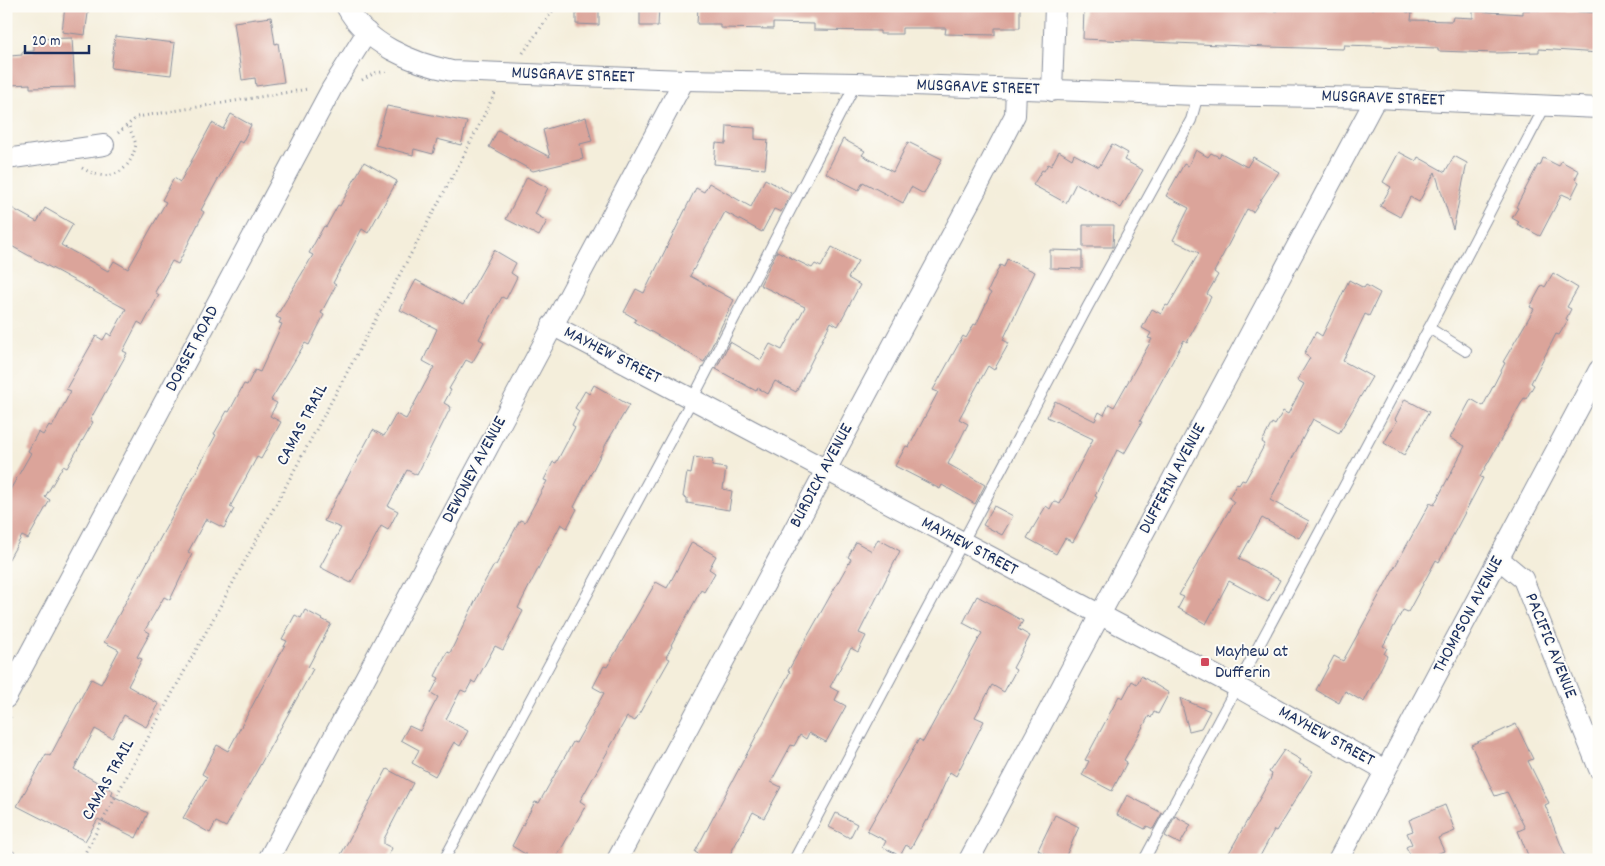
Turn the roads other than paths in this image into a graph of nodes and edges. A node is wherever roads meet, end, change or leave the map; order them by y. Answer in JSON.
{"nodes":[{"id":1,"x":346,"y":6,"type":"edge"},
{"id":2,"x":1055,"y":6,"type":"edge"},
{"id":3,"x":367,"y":32,"type":"junction"},
{"id":4,"x":684,"y":80,"type":"junction"},
{"id":5,"x":856,"y":83,"type":"junction"},
{"id":6,"x":1016,"y":90,"type":"junction"},
{"id":7,"x":1052,"y":91,"type":"junction"},
{"id":8,"x":1198,"y":95,"type":"junction"},
{"id":9,"x":1376,"y":98,"type":"junction"},
{"id":10,"x":1545,"y":106,"type":"junction"},
{"id":11,"x":1599,"y":108,"type":"edge"},
{"id":12,"x":104,"y":145,"type":"road end"},
{"id":13,"x":6,"y":159,"type":"edge"},
{"id":14,"x":552,"y":325,"type":"junction"},
{"id":15,"x":1429,"y":328,"type":"junction"},
{"id":16,"x":1466,"y":351,"type":"dead end"},
{"id":17,"x":1599,"y":370,"type":"edge"},
{"id":18,"x":693,"y":398,"type":"junction"},
{"id":19,"x":826,"y":469,"type":"junction"},
{"id":20,"x":963,"y":544,"type":"junction"},
{"id":21,"x":1499,"y":559,"type":"junction"},
{"id":22,"x":1101,"y":615,"type":"junction"},
{"id":23,"x":1236,"y":687,"type":"junction"},
{"id":24,"x":11,"y":703,"type":"edge"},
{"id":25,"x":1385,"y":770,"type":"junction"},
{"id":26,"x":1599,"y":770,"type":"edge"},
{"id":27,"x":268,"y":860,"type":"edge"},
{"id":28,"x":444,"y":860,"type":"edge"},
{"id":29,"x":617,"y":860,"type":"edge"},
{"id":30,"x":794,"y":860,"type":"edge"},
{"id":31,"x":969,"y":860,"type":"edge"},
{"id":32,"x":1144,"y":860,"type":"edge"},
{"id":33,"x":1338,"y":860,"type":"edge"}],
"edges":[{"from":1,"to":3,"type":"street"},
{"from":2,"to":7,"type":"street"},
{"from":3,"to":4,"type":"street","name":"MUSGRAVE STREET"},
{"from":3,"to":24,"type":"street","name":"DORSET ROAD"},
{"from":4,"to":5,"type":"street","name":"MUSGRAVE STREET"},
{"from":4,"to":14,"type":"street","name":"DEWDNEY AVENUE"},
{"from":5,"to":6,"type":"street","name":"MUSGRAVE STREET"},
{"from":5,"to":18,"type":"lane"},
{"from":6,"to":7,"type":"street","name":"MUSGRAVE STREET"},
{"from":6,"to":19,"type":"street","name":"BURDICK AVENUE"},
{"from":7,"to":8,"type":"street","name":"MUSGRAVE STREET"},
{"from":8,"to":9,"type":"street","name":"MUSGRAVE STREET"},
{"from":8,"to":20,"type":"lane"},
{"from":9,"to":10,"type":"street","name":"MUSGRAVE STREET"},
{"from":9,"to":22,"type":"street","name":"DUFFERIN AVENUE"},
{"from":10,"to":11,"type":"street","name":"MUSGRAVE STREET"},
{"from":10,"to":15,"type":"lane"},
{"from":12,"to":13,"type":"street"},
{"from":14,"to":18,"type":"street","name":"MAYHEW STREET"},
{"from":14,"to":27,"type":"street","name":"DEWDNEY AVENUE"},
{"from":15,"to":16,"type":"lane"},
{"from":15,"to":23,"type":"lane"},
{"from":17,"to":21,"type":"street","name":"THOMPSON AVENUE"},
{"from":18,"to":19,"type":"street","name":"MAYHEW STREET"},
{"from":18,"to":28,"type":"lane"},
{"from":19,"to":20,"type":"street","name":"MAYHEW STREET"},
{"from":19,"to":29,"type":"street","name":"BURDICK AVENUE"},
{"from":20,"to":22,"type":"street","name":"MAYHEW STREET"},
{"from":20,"to":30,"type":"lane"},
{"from":21,"to":25,"type":"street","name":"THOMPSON AVENUE"},
{"from":21,"to":26,"type":"street","name":"PACIFIC AVENUE"},
{"from":22,"to":23,"type":"street","name":"MAYHEW STREET"},
{"from":22,"to":31,"type":"street","name":"DUFFERIN AVENUE"},
{"from":23,"to":25,"type":"street","name":"MAYHEW STREET"},
{"from":23,"to":32,"type":"lane"},
{"from":25,"to":33,"type":"street","name":"THOMPSON AVENUE"}]}
